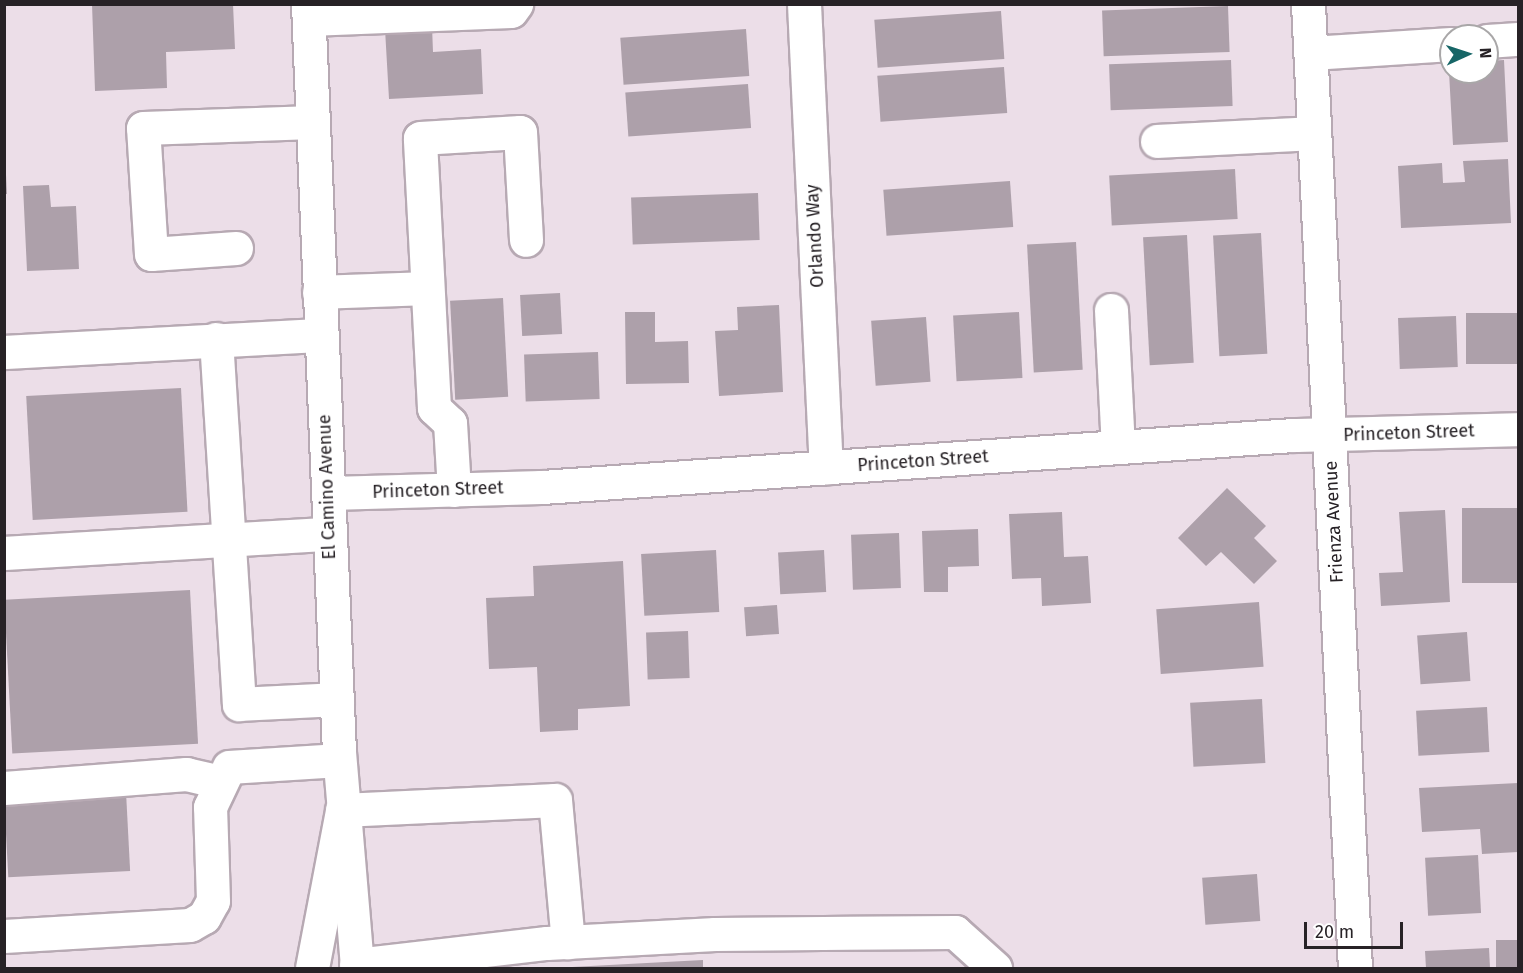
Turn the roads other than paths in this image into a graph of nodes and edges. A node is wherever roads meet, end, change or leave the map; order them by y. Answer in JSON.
{"nodes":[{"id":1,"x":516,"y":4,"type":"edge"},
{"id":2,"x":804,"y":4,"type":"edge"},
{"id":3,"x":1308,"y":4,"type":"edge"},
{"id":4,"x":308,"y":12,"type":"edge"},
{"id":5,"x":1518,"y":39,"type":"edge"},
{"id":6,"x":1499,"y":40,"type":"edge"},
{"id":7,"x":1439,"y":45,"type":"edge"},
{"id":8,"x":1311,"y":53,"type":"junction"},
{"id":9,"x":313,"y":122,"type":"junction"},
{"id":10,"x":1314,"y":133,"type":"junction"},
{"id":11,"x":1157,"y":141,"type":"dead end"},
{"id":12,"x":526,"y":240,"type":"dead end"},
{"id":13,"x":236,"y":248,"type":"dead end"},
{"id":14,"x":426,"y":288,"type":"junction"},
{"id":15,"x":319,"y":292,"type":"junction"},
{"id":16,"x":1111,"y":310,"type":"dead end"},
{"id":17,"x":321,"y":334,"type":"junction"},
{"id":18,"x":216,"y":339,"type":"junction"},
{"id":19,"x":4,"y":352,"type":"edge"},
{"id":20,"x":1518,"y":429,"type":"edge"},
{"id":21,"x":1330,"y":435,"type":"junction"},
{"id":22,"x":1118,"y":447,"type":"junction"},
{"id":23,"x":826,"y":467,"type":"junction"},
{"id":24,"x":454,"y":489,"type":"junction"},
{"id":25,"x":328,"y":494,"type":"junction"},
{"id":26,"x":328,"y":534,"type":"junction"},
{"id":27,"x":232,"y":539,"type":"junction"},
{"id":28,"x":4,"y":553,"type":"edge"},
{"id":29,"x":337,"y":699,"type":"junction"},
{"id":30,"x":339,"y":760,"type":"junction"},
{"id":31,"x":220,"y":782,"type":"junction"},
{"id":32,"x":4,"y":788,"type":"edge"},
{"id":33,"x":342,"y":810,"type":"junction"},
{"id":34,"x":4,"y":936,"type":"edge"},
{"id":35,"x":568,"y":942,"type":"junction"},
{"id":36,"x":356,"y":967,"type":"edge"},
{"id":37,"x":312,"y":969,"type":"edge"},
{"id":38,"x":995,"y":969,"type":"edge"},
{"id":39,"x":1355,"y":969,"type":"edge"}],
"edges":[{"from":1,"to":4,"type":"main road"},
{"from":2,"to":23,"type":"main road","name":"Orlando Way"},
{"from":3,"to":8,"type":"main road","name":"Frienza Avenue"},
{"from":4,"to":9,"type":"main road","name":"El Camino Avenue"},
{"from":5,"to":6,"type":"main road"},
{"from":7,"to":8,"type":"main road"},
{"from":8,"to":10,"type":"main road","name":"Frienza Avenue"},
{"from":9,"to":13,"type":"main road"},
{"from":9,"to":15,"type":"main road","name":"El Camino Avenue"},
{"from":10,"to":11,"type":"main road"},
{"from":10,"to":21,"type":"main road","name":"Frienza Avenue"},
{"from":12,"to":14,"type":"main road"},
{"from":14,"to":15,"type":"main road"},
{"from":14,"to":24,"type":"main road"},
{"from":15,"to":17,"type":"main road","name":"El Camino Avenue"},
{"from":16,"to":22,"type":"main road"},
{"from":17,"to":18,"type":"main road"},
{"from":17,"to":25,"type":"main road","name":"El Camino Avenue"},
{"from":18,"to":19,"type":"main road"},
{"from":18,"to":27,"type":"main road"},
{"from":20,"to":21,"type":"main road","name":"Princeton Street"},
{"from":21,"to":22,"type":"main road","name":"Princeton Street"},
{"from":21,"to":39,"type":"main road","name":"Frienza Avenue"},
{"from":22,"to":23,"type":"main road","name":"Princeton Street"},
{"from":23,"to":24,"type":"main road","name":"Princeton Street"},
{"from":24,"to":25,"type":"main road","name":"Princeton Street"},
{"from":25,"to":26,"type":"main road","name":"El Camino Avenue"},
{"from":26,"to":27,"type":"main road"},
{"from":26,"to":29,"type":"main road","name":"El Camino Avenue"},
{"from":27,"to":28,"type":"main road"},
{"from":27,"to":29,"type":"main road"},
{"from":29,"to":30,"type":"main road","name":"El Camino Avenue"},
{"from":30,"to":31,"type":"main road"},
{"from":30,"to":33,"type":"main road","name":"El Camino Avenue"},
{"from":31,"to":32,"type":"main road"},
{"from":31,"to":34,"type":"main road"},
{"from":33,"to":35,"type":"main road"},
{"from":33,"to":36,"type":"main road","name":"El Camino Avenue"},
{"from":33,"to":37,"type":"main road"},
{"from":35,"to":36,"type":"main road"},
{"from":35,"to":38,"type":"main road"}]}
